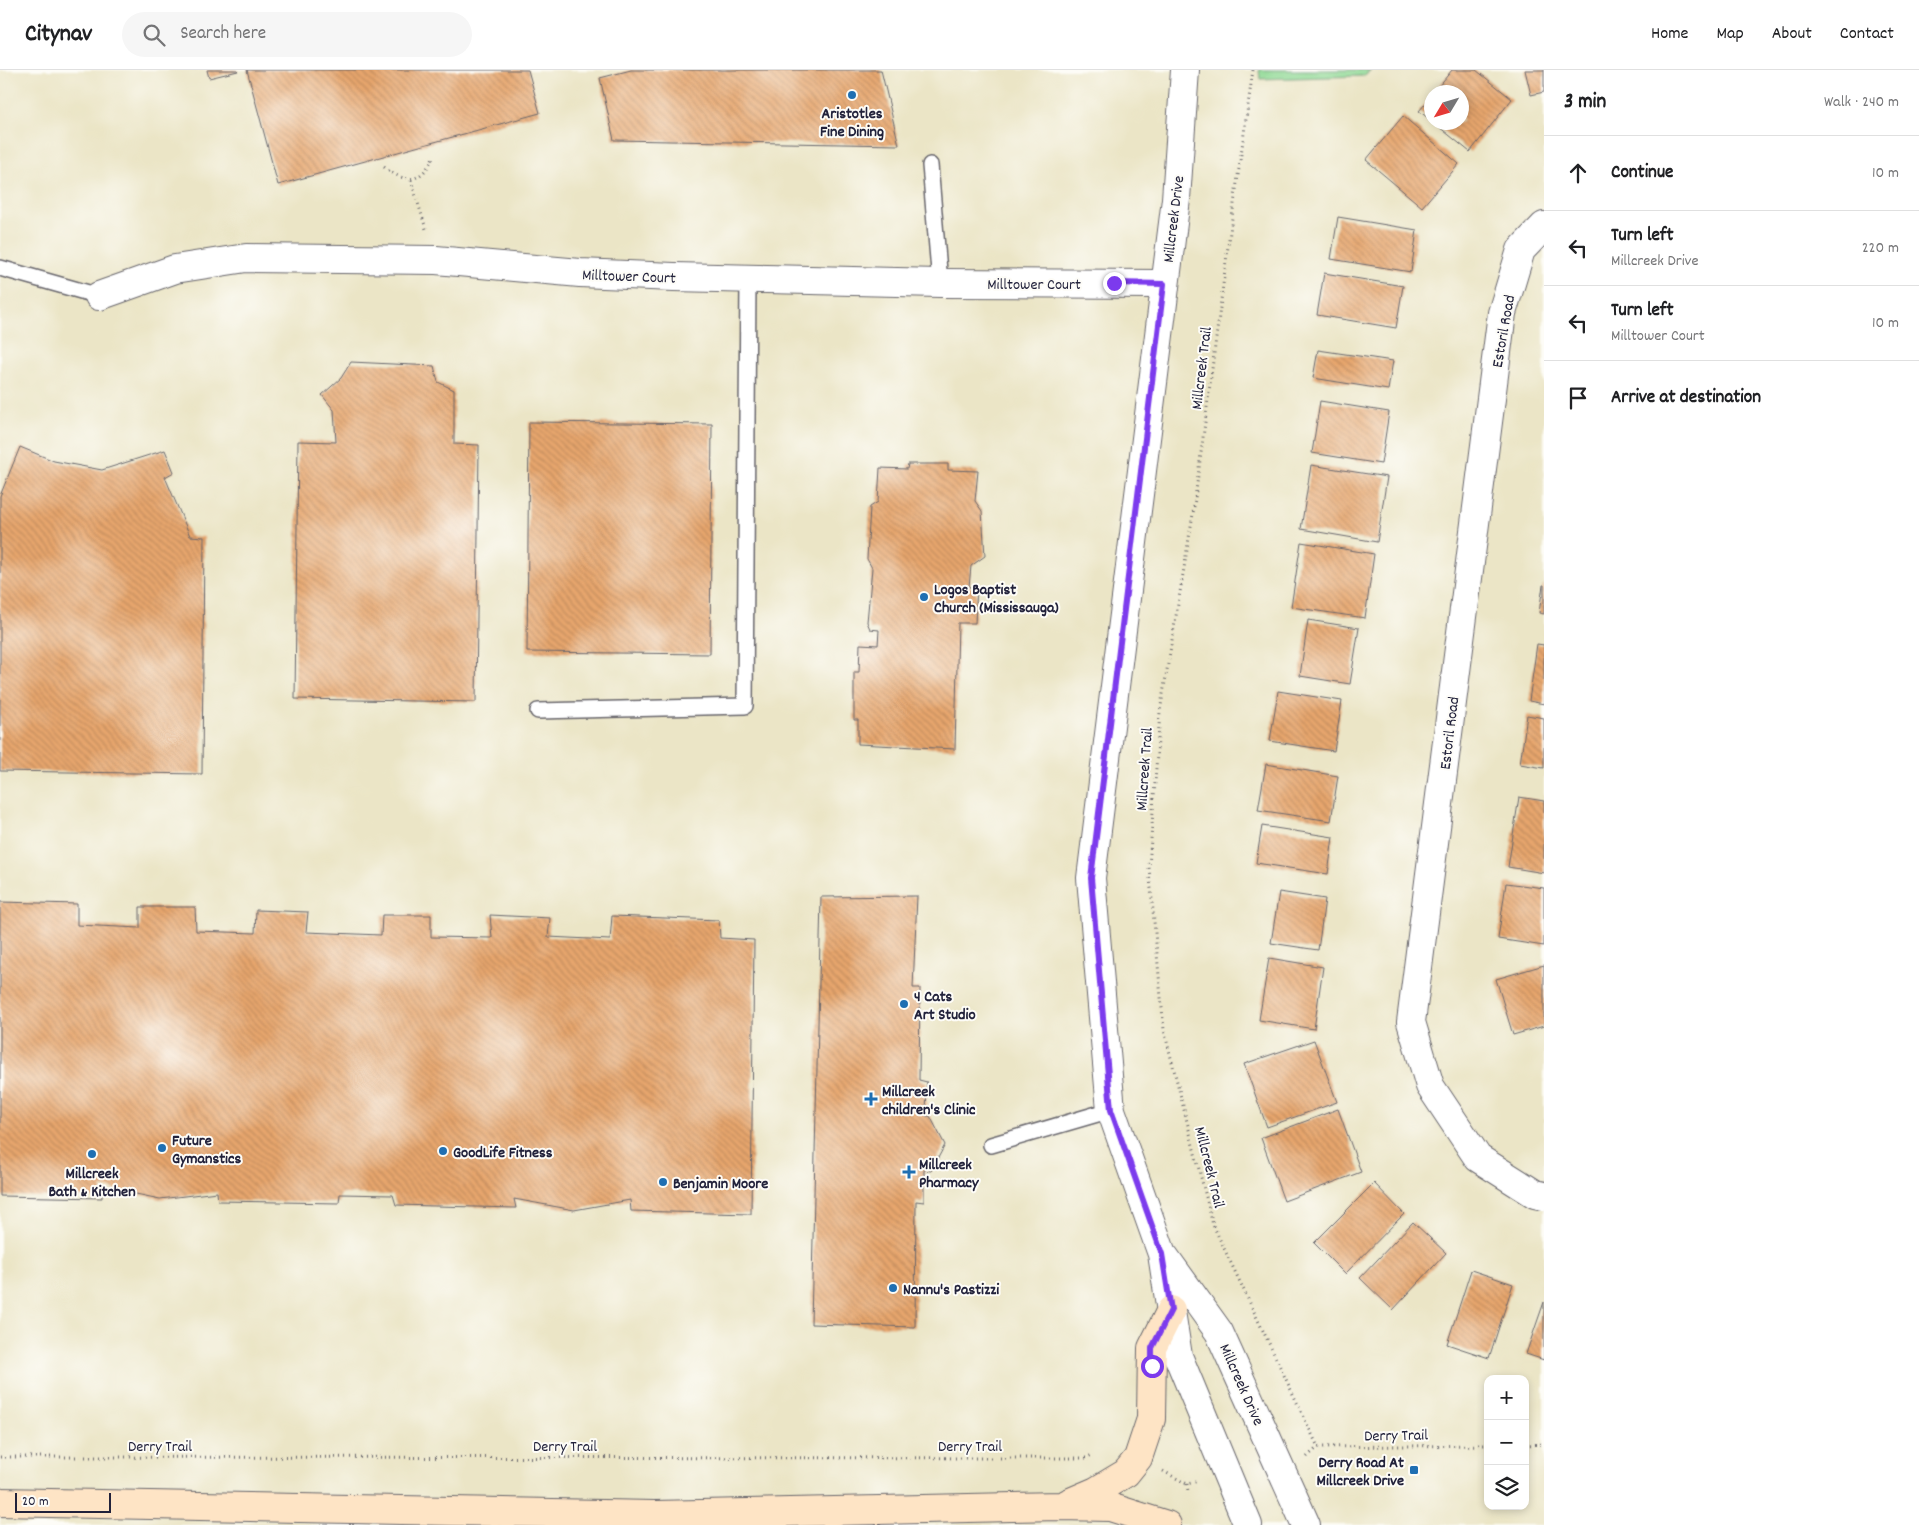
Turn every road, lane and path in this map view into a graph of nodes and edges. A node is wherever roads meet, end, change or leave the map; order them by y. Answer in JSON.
{"nodes":[{"id":1,"x":1185,"y":70,"type":"edge"},
{"id":2,"x":1253,"y":70,"type":"edge"},
{"id":3,"x":434,"y":154,"type":"dead end"},
{"id":4,"x":930,"y":165,"type":"dead end"},
{"id":5,"x":384,"y":167,"type":"dead end"},
{"id":6,"x":411,"y":180,"type":"junction"},
{"id":7,"x":1544,"y":226,"type":"edge"},
{"id":8,"x":436,"y":260,"type":"junction"},
{"id":9,"x":0,"y":268,"type":"edge"},
{"id":10,"x":748,"y":278,"type":"junction"},
{"id":11,"x":940,"y":283,"type":"junction"},
{"id":12,"x":1164,"y":284,"type":"junction"},
{"id":13,"x":99,"y":296,"type":"joint"},
{"id":14,"x":538,"y":711,"type":"dead end"},
{"id":15,"x":1111,"y":1110,"type":"junction"},
{"id":16,"x":990,"y":1145,"type":"dead end"},
{"id":17,"x":1544,"y":1196,"type":"edge"},
{"id":18,"x":1162,"y":1254,"type":"junction"},
{"id":19,"x":1171,"y":1310,"type":"junction"},
{"id":20,"x":1544,"y":1444,"type":"edge"},
{"id":21,"x":1484,"y":1445,"type":"edge"},
{"id":22,"x":1529,"y":1445,"type":"edge"},
{"id":23,"x":1318,"y":1447,"type":"junction"},
{"id":24,"x":1093,"y":1455,"type":"dead end"},
{"id":25,"x":1308,"y":1456,"type":"dead end"},
{"id":26,"x":0,"y":1457,"type":"edge"},
{"id":27,"x":1160,"y":1470,"type":"dead end"},
{"id":28,"x":1198,"y":1482,"type":"dead end"},
{"id":29,"x":1187,"y":1484,"type":"junction"},
{"id":30,"x":1188,"y":1492,"type":"dead end"},
{"id":31,"x":0,"y":1502,"type":"edge"},
{"id":32,"x":1060,"y":1506,"type":"junction"},
{"id":33,"x":1168,"y":1525,"type":"edge"},
{"id":34,"x":1248,"y":1525,"type":"edge"},
{"id":35,"x":1306,"y":1525,"type":"edge"}],
"edges":[{"from":1,"to":12,"type":"street","name":"Millcreek Drive"},
{"from":2,"to":23,"type":"path","name":"Millcreek Trail"},
{"from":3,"to":6,"type":"path"},
{"from":4,"to":11,"type":"lane"},
{"from":5,"to":6,"type":"path"},
{"from":6,"to":8,"type":"path"},
{"from":7,"to":17,"type":"street","name":"Estoril Road"},
{"from":8,"to":10,"type":"street","name":"Milltower Court"},
{"from":8,"to":13,"type":"street","name":"Milltower Court"},
{"from":9,"to":13,"type":"lane"},
{"from":10,"to":11,"type":"street","name":"Milltower Court"},
{"from":10,"to":14,"type":"lane"},
{"from":11,"to":12,"type":"street","name":"Milltower Court"},
{"from":12,"to":15,"type":"street","name":"Millcreek Drive"},
{"from":15,"to":16,"type":"lane"},
{"from":15,"to":18,"type":"street","name":"Millcreek Drive"},
{"from":18,"to":19,"type":"street","name":"Millcreek Drive"},
{"from":18,"to":35,"type":"street","name":"Millcreek Drive"},
{"from":19,"to":32,"type":"main road"},
{"from":19,"to":34,"type":"street","name":"Millcreek Drive"},
{"from":20,"to":22,"type":"path"},
{"from":21,"to":23,"type":"path","name":"Derry Trail"},
{"from":23,"to":25,"type":"path"},
{"from":24,"to":26,"type":"path","name":"Derry Trail"},
{"from":27,"to":29,"type":"path"},
{"from":28,"to":29,"type":"path"},
{"from":29,"to":30,"type":"path"},
{"from":31,"to":32,"type":"main road"},
{"from":32,"to":33,"type":"main road"}]}
